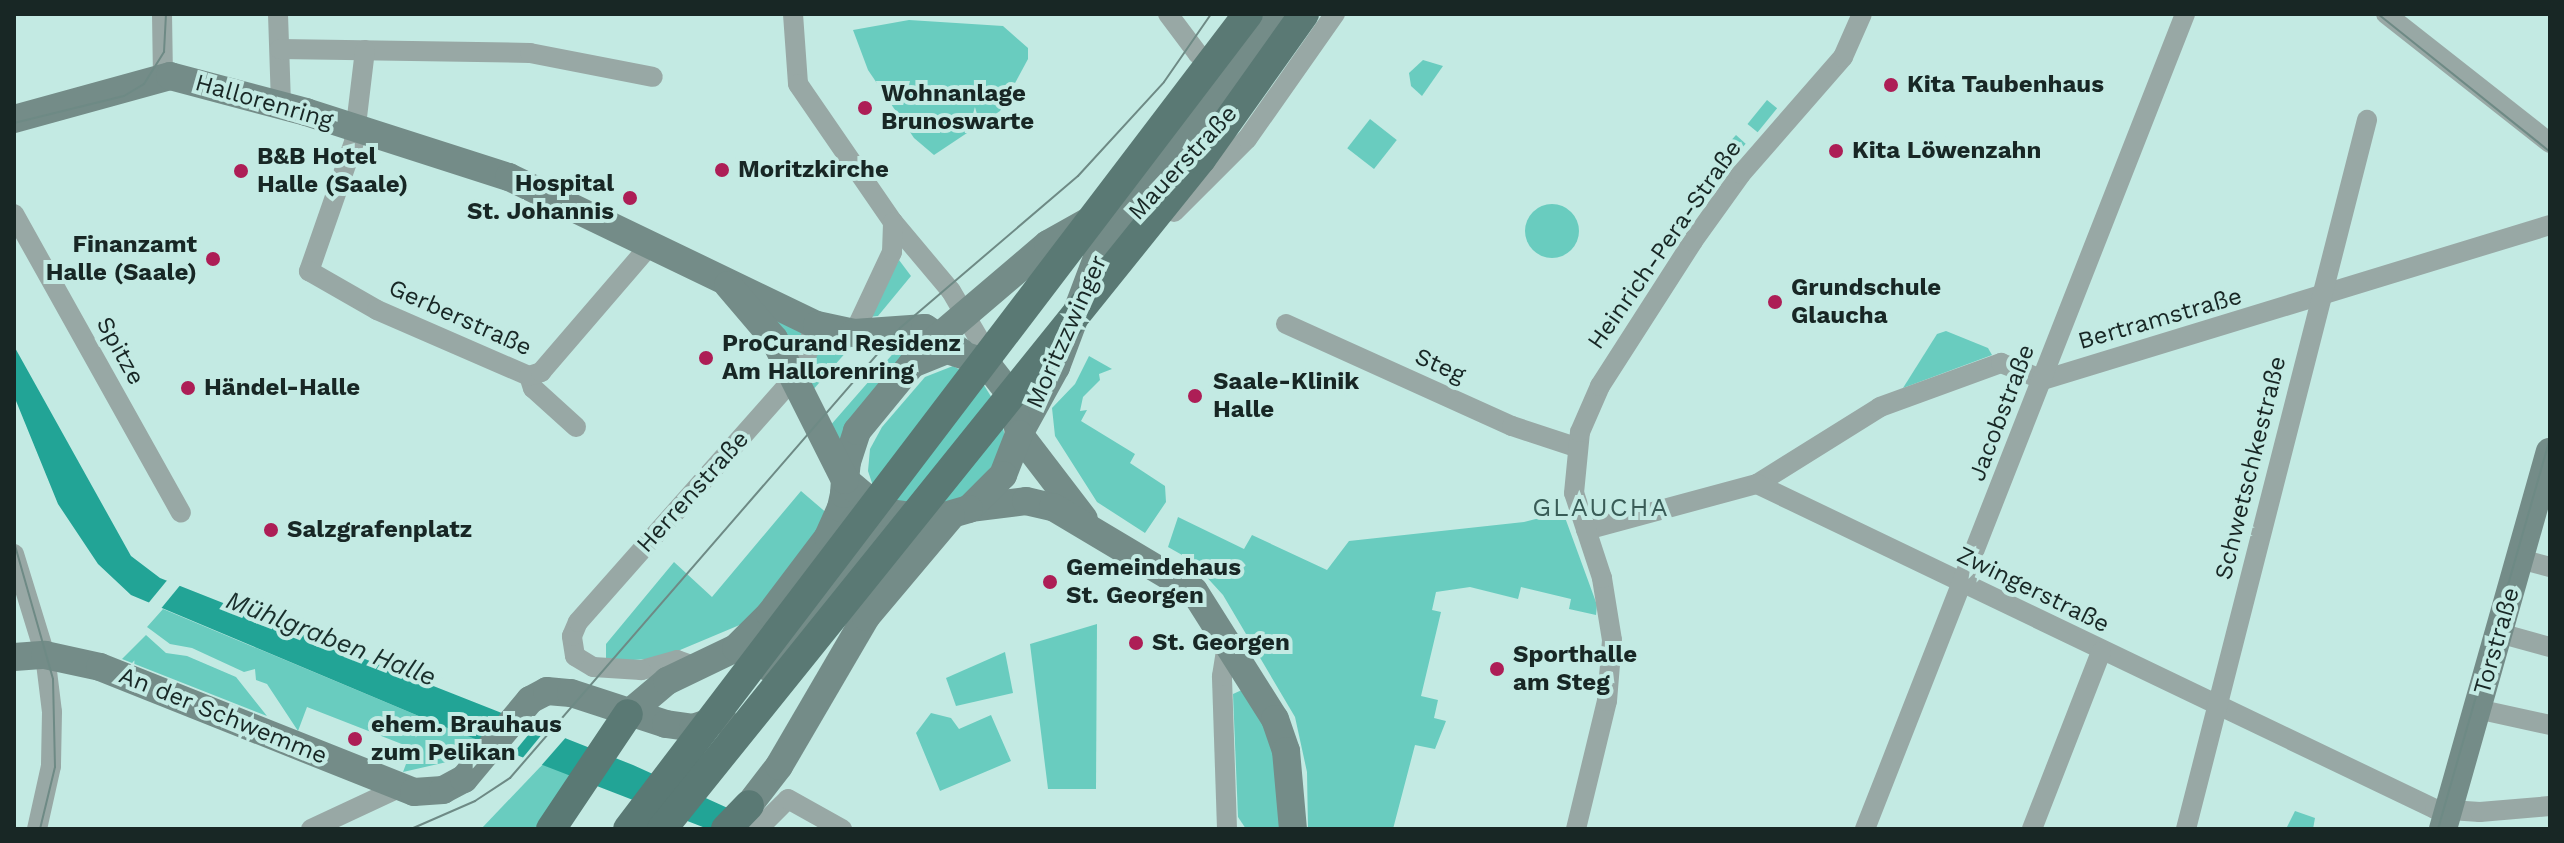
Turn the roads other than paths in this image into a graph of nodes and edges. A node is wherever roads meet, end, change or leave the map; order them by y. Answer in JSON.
{"nodes":[{"id":1,"x":162,"y":14,"type":"edge"},
{"id":2,"x":278,"y":14,"type":"edge"},
{"id":3,"x":793,"y":14,"type":"edge"},
{"id":4,"x":1168,"y":14,"type":"edge"},
{"id":5,"x":1248,"y":14,"type":"edge"},
{"id":6,"x":1276,"y":14,"type":"edge"},
{"id":7,"x":1304,"y":14,"type":"edge"},
{"id":8,"x":1335,"y":14,"type":"edge"},
{"id":9,"x":1862,"y":14,"type":"edge"},
{"id":10,"x":2185,"y":14,"type":"edge"},
{"id":11,"x":2386,"y":14,"type":"edge"},
{"id":12,"x":280,"y":49,"type":"junction"},
{"id":13,"x":365,"y":50,"type":"junction"},
{"id":14,"x":163,"y":76,"type":"junction"},
{"id":15,"x":653,"y":77,"type":"dead end"},
{"id":16,"x":1232,"y":78,"type":"junction"},
{"id":17,"x":281,"y":104,"type":"junction"},
{"id":18,"x":14,"y":119,"type":"edge"},
{"id":19,"x":2367,"y":120,"type":"dead end"},
{"id":20,"x":355,"y":128,"type":"junction"},
{"id":21,"x":2550,"y":143,"type":"edge"},
{"id":22,"x":1146,"y":194,"type":"junction"},
{"id":23,"x":14,"y":214,"type":"edge"},
{"id":24,"x":893,"y":222,"type":"junction"},
{"id":25,"x":2550,"y":225,"type":"edge"},
{"id":26,"x":1111,"y":238,"type":"junction"},
{"id":27,"x":651,"y":244,"type":"junction"},
{"id":28,"x":728,"y":285,"type":"junction"},
{"id":29,"x":2320,"y":299,"type":"junction"},
{"id":30,"x":964,"y":311,"type":"junction"},
{"id":31,"x":797,"y":316,"type":"junction"},
{"id":32,"x":1286,"y":324,"type":"dead end"},
{"id":33,"x":854,"y":333,"type":"junction"},
{"id":34,"x":939,"y":334,"type":"junction"},
{"id":35,"x":961,"y":352,"type":"junction"},
{"id":36,"x":912,"y":364,"type":"junction"},
{"id":37,"x":1000,"y":375,"type":"junction"},
{"id":38,"x":529,"y":376,"type":"junction"},
{"id":39,"x":794,"y":378,"type":"junction"},
{"id":40,"x":2043,"y":380,"type":"junction"},
{"id":41,"x":576,"y":427,"type":"dead end"},
{"id":42,"x":1019,"y":434,"type":"junction"},
{"id":43,"x":1576,"y":447,"type":"junction"},
{"id":44,"x":2550,"y":452,"type":"edge"},
{"id":45,"x":845,"y":480,"type":"junction"},
{"id":46,"x":1757,"y":484,"type":"junction"},
{"id":47,"x":2545,"y":486,"type":"edge"},
{"id":48,"x":960,"y":512,"type":"junction"},
{"id":49,"x":181,"y":513,"type":"dead end"},
{"id":50,"x":894,"y":517,"type":"junction"},
{"id":51,"x":1092,"y":528,"type":"junction"},
{"id":52,"x":1586,"y":530,"type":"junction"},
{"id":53,"x":2520,"y":559,"type":"junction"},
{"id":54,"x":15,"y":564,"type":"edge"},
{"id":55,"x":2550,"y":567,"type":"edge"},
{"id":56,"x":1962,"y":585,"type":"junction"},
{"id":57,"x":2499,"y":633,"type":"junction"},
{"id":58,"x":1228,"y":638,"type":"junction"},
{"id":59,"x":2550,"y":647,"type":"edge"},
{"id":60,"x":2101,"y":652,"type":"junction"},
{"id":61,"x":45,"y":655,"type":"junction"},
{"id":62,"x":14,"y":657,"type":"edge"},
{"id":63,"x":699,"y":668,"type":"junction"},
{"id":64,"x":2218,"y":707,"type":"junction"},
{"id":65,"x":2477,"y":709,"type":"junction"},
{"id":66,"x":2550,"y":725,"type":"edge"},
{"id":67,"x":620,"y":726,"type":"junction"},
{"id":68,"x":399,"y":788,"type":"junction"},
{"id":69,"x":2550,"y":806,"type":"edge"},
{"id":70,"x":759,"y":817,"type":"edge"},
{"id":71,"x":559,"y":818,"type":"edge"},
{"id":72,"x":2446,"y":820,"type":"edge"},
{"id":73,"x":333,"y":823,"type":"edge"},
{"id":74,"x":37,"y":829,"type":"edge"},
{"id":75,"x":311,"y":829,"type":"edge"},
{"id":76,"x":628,"y":829,"type":"edge"},
{"id":77,"x":662,"y":829,"type":"edge"},
{"id":78,"x":726,"y":829,"type":"edge"},
{"id":79,"x":842,"y":829,"type":"edge"},
{"id":80,"x":1227,"y":829,"type":"edge"},
{"id":81,"x":1293,"y":829,"type":"edge"},
{"id":82,"x":1576,"y":829,"type":"edge"},
{"id":83,"x":1865,"y":829,"type":"edge"},
{"id":84,"x":2032,"y":829,"type":"edge"},
{"id":85,"x":2186,"y":829,"type":"edge"}],
"edges":[{"from":1,"to":14,"type":"street"},
{"from":2,"to":12,"type":"street"},
{"from":3,"to":24,"type":"street"},
{"from":4,"to":16,"type":"street"},
{"from":5,"to":76,"type":"main road","bridge":true},
{"from":6,"to":16,"type":"street","name":"Moritzzwinger"},
{"from":7,"to":77,"type":"main road","bridge":true},
{"from":8,"to":26,"type":"street","name":"Mauerstraße"},
{"from":9,"to":43,"type":"street","name":"Heinrich-Pera-Straße"},
{"from":10,"to":40,"type":"street","name":"Jacobstraße"},
{"from":11,"to":21,"type":"street"},
{"from":12,"to":13,"type":"street"},
{"from":12,"to":17,"type":"street"},
{"from":13,"to":15,"type":"street"},
{"from":13,"to":20,"type":"street"},
{"from":14,"to":17,"type":"street","name":"Hallorenring"},
{"from":14,"to":18,"type":"street","name":"Hallorenring"},
{"from":16,"to":22,"type":"street","name":"Moritzzwinger"},
{"from":17,"to":20,"type":"street","name":"Hallorenring"},
{"from":19,"to":29,"type":"street","name":"Schwetschkestraße"},
{"from":20,"to":27,"type":"street","name":"Hallorenring"},
{"from":20,"to":38,"type":"street","name":"Gerberstraße"},
{"from":22,"to":26,"type":"street","name":"Moritzzwinger"},
{"from":22,"to":30,"type":"street","name":"Moritzzwinger"},
{"from":23,"to":49,"type":"street","name":"Spitze"},
{"from":24,"to":30,"type":"street"},
{"from":24,"to":33,"type":"street"},
{"from":25,"to":29,"type":"street","name":"Bertramstraße"},
{"from":26,"to":42,"type":"street","name":"Moritzzwinger"},
{"from":27,"to":28,"type":"street","name":"Hallorenring"},
{"from":27,"to":38,"type":"street"},
{"from":28,"to":31,"type":"street","name":"Hallorenring"},
{"from":28,"to":39,"type":"street","name":"Hallorenring"},
{"from":29,"to":40,"type":"street","name":"Bertramstraße"},
{"from":29,"to":64,"type":"street","name":"Schwetschkestraße"},
{"from":30,"to":34,"type":"street","name":"Moritzzwinger"},
{"from":30,"to":37,"type":"street"},
{"from":31,"to":33,"type":"street","name":"Hallorenring"},
{"from":31,"to":39,"type":"street","name":"Herrenstraße"},
{"from":32,"to":43,"type":"street","name":"Steg"},
{"from":33,"to":34,"type":"street","name":"Hallorenring"},
{"from":34,"to":35,"type":"street"},
{"from":34,"to":36,"type":"street","name":"Moritzzwinger"},
{"from":35,"to":36,"type":"street"},
{"from":35,"to":37,"type":"street"},
{"from":36,"to":45,"type":"street"},
{"from":37,"to":42,"type":"street"},
{"from":38,"to":41,"type":"street","name":"Gerberstraße"},
{"from":39,"to":45,"type":"street","name":"Hallorenring"},
{"from":39,"to":63,"type":"street","name":"Herrenstraße"},
{"from":40,"to":46,"type":"street"},
{"from":40,"to":56,"type":"street","name":"Jacobstraße"},
{"from":42,"to":48,"type":"street"},
{"from":42,"to":51,"type":"street"},
{"from":43,"to":52,"type":"street","name":"Heinrich-Pera-Straße"},
{"from":44,"to":47,"type":"street","name":"Torstraße"},
{"from":45,"to":50,"type":"street"},
{"from":45,"to":63,"type":"street"},
{"from":46,"to":52,"type":"street"},
{"from":46,"to":56,"type":"street","name":"Zwingerstraße"},
{"from":47,"to":53,"type":"street","name":"Torstraße"},
{"from":48,"to":50,"type":"street"},
{"from":48,"to":51,"type":"street"},
{"from":48,"to":70,"type":"street"},
{"from":50,"to":67,"type":"street"},
{"from":51,"to":58,"type":"street"},
{"from":52,"to":82,"type":"street","name":"Heinrich-Pera-Straße"},
{"from":53,"to":55,"type":"street"},
{"from":53,"to":57,"type":"street","name":"Torstraße"},
{"from":54,"to":61,"type":"street"},
{"from":56,"to":60,"type":"street","name":"Zwingerstraße"},
{"from":56,"to":83,"type":"street","name":"Jacobstraße"},
{"from":57,"to":59,"type":"street"},
{"from":57,"to":65,"type":"street","name":"Torstraße"},
{"from":58,"to":80,"type":"street"},
{"from":58,"to":81,"type":"street"},
{"from":60,"to":64,"type":"street","name":"Zwingerstraße"},
{"from":60,"to":84,"type":"street"},
{"from":61,"to":62,"type":"street","name":"An der Schwemme"},
{"from":61,"to":68,"type":"street","name":"An der Schwemme"},
{"from":61,"to":74,"type":"street"},
{"from":63,"to":67,"type":"street"},
{"from":64,"to":72,"type":"street","name":"Zwingerstraße"},
{"from":64,"to":85,"type":"street","name":"Schwetschkestraße"},
{"from":65,"to":66,"type":"street"},
{"from":65,"to":72,"type":"street","name":"Torstraße"},
{"from":67,"to":68,"type":"street"},
{"from":67,"to":71,"type":"main road"},
{"from":68,"to":73,"type":"street"},
{"from":69,"to":72,"type":"street"},
{"from":70,"to":78,"type":"main road"},
{"from":70,"to":79,"type":"street"},
{"from":73,"to":75,"type":"street"}]}
